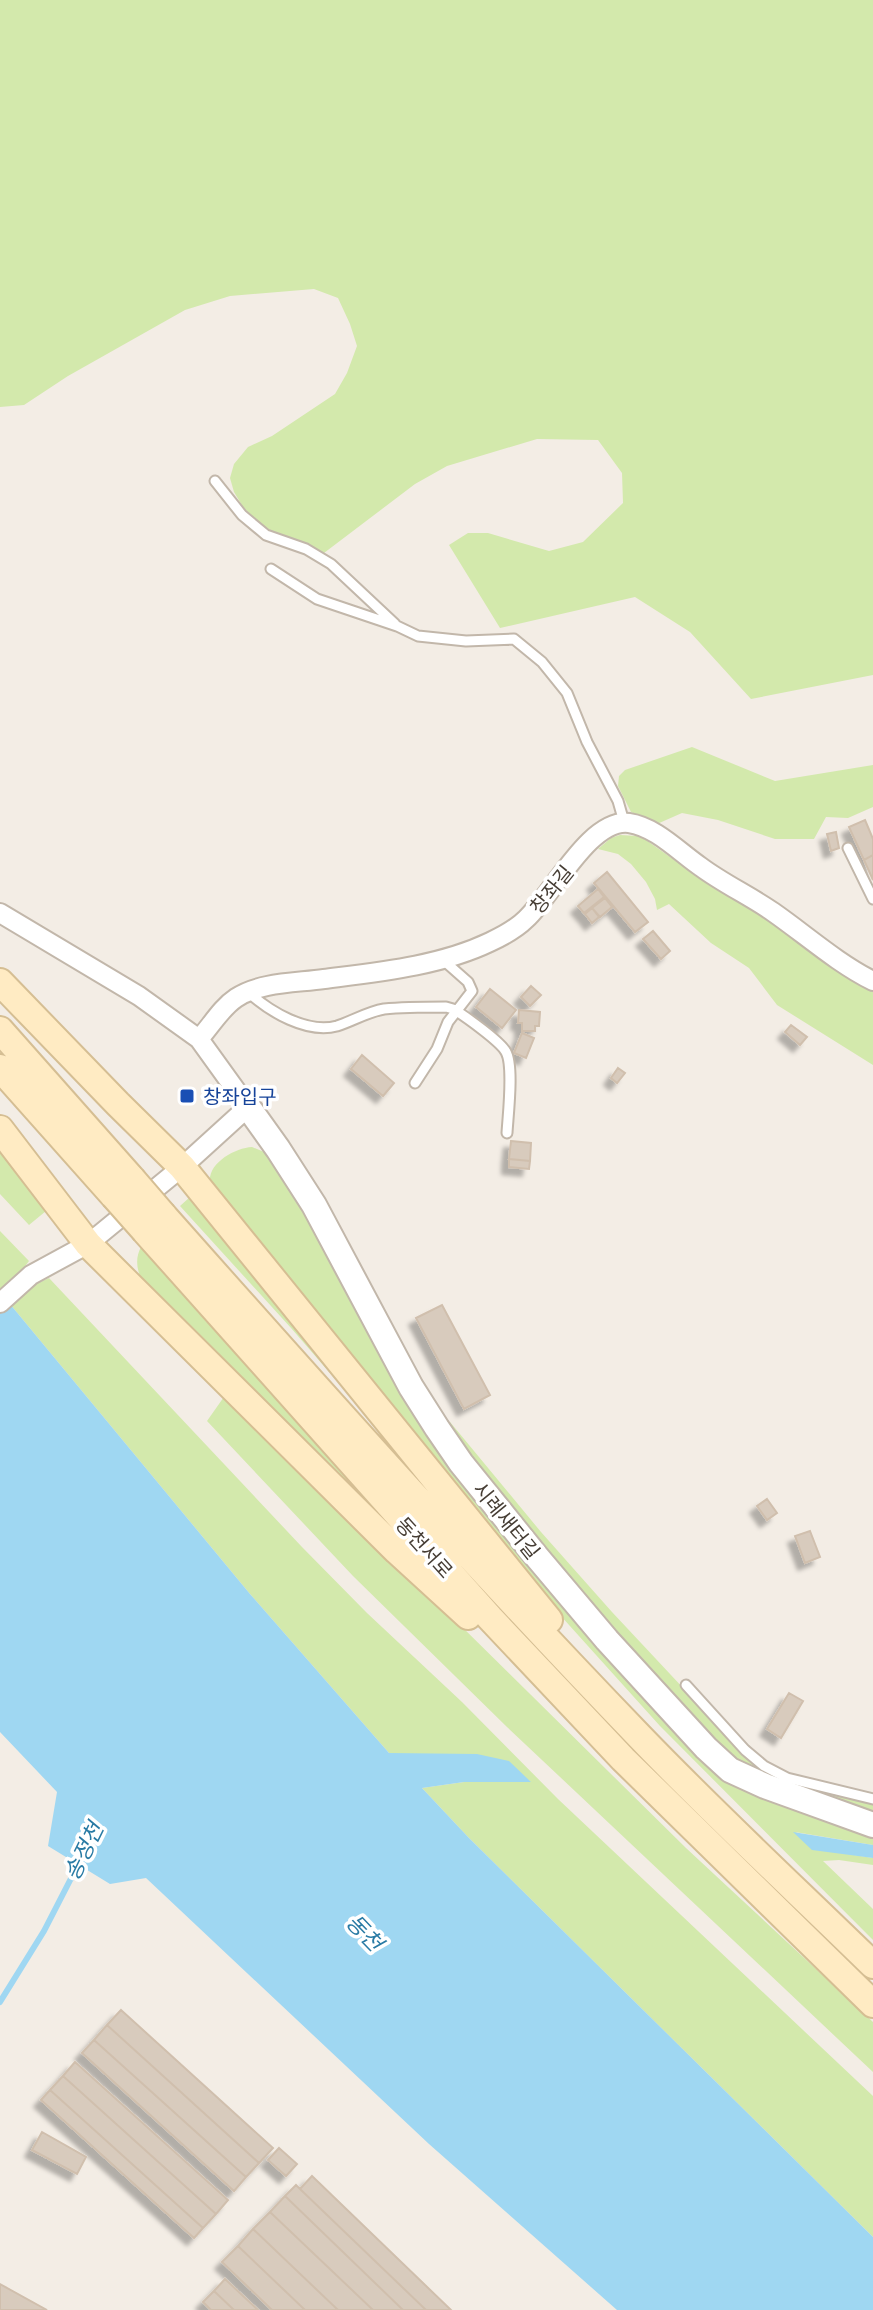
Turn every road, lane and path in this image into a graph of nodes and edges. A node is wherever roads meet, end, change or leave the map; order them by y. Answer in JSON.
{"nodes":[{"id":1,"x":215,"y":481,"type":"dead end"},
{"id":2,"x":271,"y":569,"type":"dead end"},
{"id":3,"x":397,"y":626,"type":"junction"},
{"id":4,"x":624,"y":822,"type":"junction"},
{"id":5,"x":848,"y":848,"type":"dead end"},
{"id":6,"x":873,"y":899,"type":"edge"},
{"id":7,"x":0,"y":913,"type":"edge"},
{"id":8,"x":442,"y":959,"type":"junction"},
{"id":9,"x":873,"y":981,"type":"edge"},
{"id":10,"x":0,"y":982,"type":"edge"},
{"id":11,"x":248,"y":992,"type":"junction"},
{"id":12,"x":457,"y":1011,"type":"junction"},
{"id":13,"x":0,"y":1030,"type":"edge"},
{"id":14,"x":199,"y":1039,"type":"junction"},
{"id":15,"x":0,"y":1068,"type":"edge"},
{"id":16,"x":415,"y":1083,"type":"dead end"},
{"id":17,"x":248,"y":1107,"type":"junction"},
{"id":18,"x":0,"y":1129,"type":"edge"},
{"id":19,"x":507,"y":1133,"type":"dead end"},
{"id":20,"x":182,"y":1167,"type":"junction"},
{"id":21,"x":123,"y":1188,"type":"junction"},
{"id":22,"x":154,"y":1223,"type":"junction"},
{"id":23,"x":88,"y":1244,"type":"junction"},
{"id":24,"x":3,"y":1300,"type":"edge"},
{"id":25,"x":686,"y":1685,"type":"dead end"},
{"id":26,"x":642,"y":1740,"type":"junction"},
{"id":27,"x":623,"y":1759,"type":"junction"},
{"id":28,"x":873,"y":1799,"type":"edge"},
{"id":29,"x":873,"y":1825,"type":"edge"},
{"id":30,"x":873,"y":1965,"type":"edge"},
{"id":31,"x":873,"y":2004,"type":"edge"}],
"edges":[{"from":1,"to":3,"type":"lane"},
{"from":2,"to":3,"type":"lane"},
{"from":3,"to":4,"type":"lane"},
{"from":4,"to":8,"type":"street","name":"창좌길"},
{"from":4,"to":9,"type":"street"},
{"from":5,"to":6,"type":"lane"},
{"from":7,"to":14,"type":"street"},
{"from":8,"to":11,"type":"street","name":"창좌길"},
{"from":8,"to":12,"type":"lane"},
{"from":10,"to":20,"type":"main road"},
{"from":11,"to":12,"type":"lane"},
{"from":11,"to":14,"type":"street","name":"창좌길"},
{"from":12,"to":16,"type":"lane"},
{"from":12,"to":19,"type":"lane"},
{"from":13,"to":21,"type":"main road","name":"동천서로"},
{"from":14,"to":17,"type":"street"},
{"from":15,"to":21,"type":"main road","name":"동천서로"},
{"from":17,"to":20,"type":"street"},
{"from":17,"to":29,"type":"street","name":"시례새터길"},
{"from":18,"to":23,"type":"main road"},
{"from":20,"to":23,"type":"street"},
{"from":20,"to":26,"type":"main road"},
{"from":21,"to":22,"type":"main road","name":"동천서로","bridge":true},
{"from":22,"to":26,"type":"main road","name":"동천서로"},
{"from":22,"to":27,"type":"main road","name":"동천서로"},
{"from":23,"to":24,"type":"street"},
{"from":23,"to":27,"type":"main road"},
{"from":25,"to":28,"type":"lane"},
{"from":26,"to":30,"type":"main road","name":"동천서로"},
{"from":27,"to":31,"type":"main road","name":"동천서로"}]}
